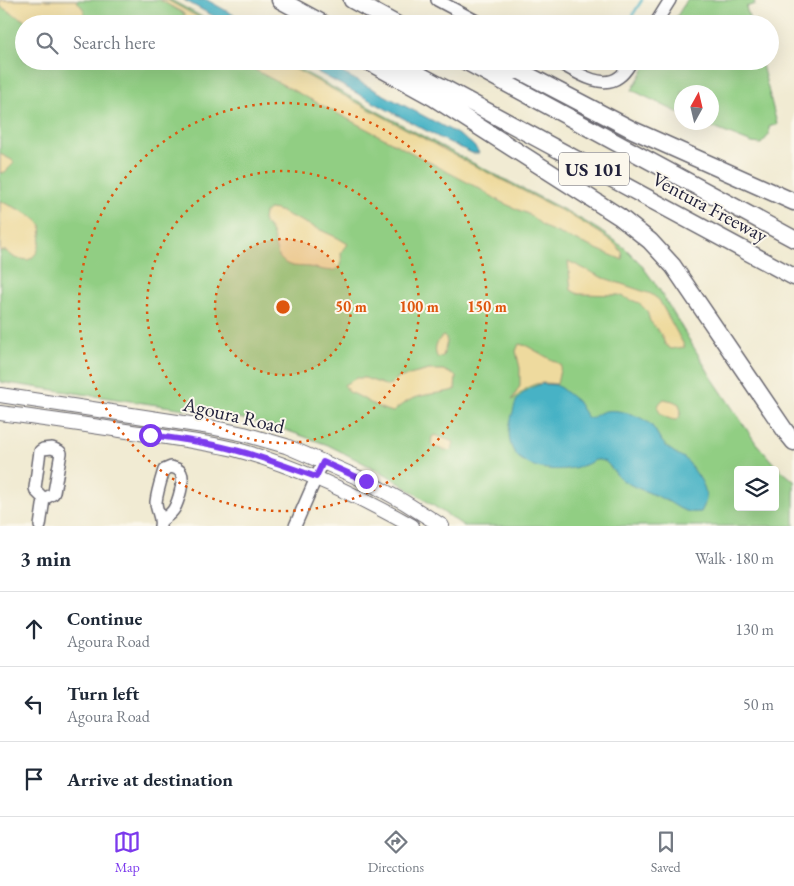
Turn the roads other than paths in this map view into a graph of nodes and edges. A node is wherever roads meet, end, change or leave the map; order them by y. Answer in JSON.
{"nodes":[{"id":1,"x":280,"y":0,"type":"edge"},
{"id":2,"x":352,"y":0,"type":"edge"},
{"id":3,"x":437,"y":0,"type":"edge"},
{"id":4,"x":670,"y":0,"type":"edge"},
{"id":5,"x":295,"y":8,"type":"junction"},
{"id":6,"x":299,"y":15,"type":"edge"},
{"id":7,"x":308,"y":15,"type":"edge"},
{"id":8,"x":380,"y":15,"type":"edge"},
{"id":9,"x":465,"y":15,"type":"edge"},
{"id":10,"x":661,"y":15,"type":"edge"},
{"id":11,"x":383,"y":70,"type":"edge"},
{"id":12,"x":411,"y":70,"type":"edge"},
{"id":13,"x":574,"y":70,"type":"edge"},
{"id":14,"x":627,"y":70,"type":"edge"},
{"id":15,"x":483,"y":71,"type":"joint"},
{"id":16,"x":794,"y":202,"type":"edge"},
{"id":17,"x":794,"y":239,"type":"edge"},
{"id":18,"x":794,"y":277,"type":"edge"},
{"id":19,"x":0,"y":395,"type":"edge"},
{"id":20,"x":0,"y":412,"type":"edge"},
{"id":21,"x":794,"y":442,"type":"edge"},
{"id":22,"x":323,"y":462,"type":"junction"},
{"id":23,"x":316,"y":477,"type":"junction"},
{"id":24,"x":44,"y":499,"type":"dead end"},
{"id":25,"x":40,"y":526,"type":"edge"},
{"id":26,"x":295,"y":526,"type":"edge"},
{"id":27,"x":412,"y":526,"type":"edge"},
{"id":28,"x":442,"y":526,"type":"edge"}],
"edges":[{"from":1,"to":5,"type":"highway"},
{"from":2,"to":8,"type":"highway"},
{"from":3,"to":9,"type":"street"},
{"from":4,"to":10,"type":"street"},
{"from":5,"to":6,"type":"highway"},
{"from":5,"to":7,"type":"highway"},
{"from":11,"to":21,"type":"highway"},
{"from":12,"to":18,"type":"highway","name":"Ventura Freeway","number":"US 101"},
{"from":13,"to":14,"type":"street"},
{"from":15,"to":16,"type":"highway"},
{"from":15,"to":17,"type":"highway","name":"Ventura Freeway","number":"US 101"},
{"from":19,"to":22,"type":"main road","name":"Agoura Road"},
{"from":20,"to":23,"type":"main road","name":"Agoura Road"},
{"from":22,"to":23,"type":"street"},
{"from":22,"to":28,"type":"main road","name":"Agoura Road"},
{"from":23,"to":26,"type":"street"},
{"from":23,"to":27,"type":"main road","name":"Agoura Road"},
{"from":24,"to":25,"type":"street"}]}
